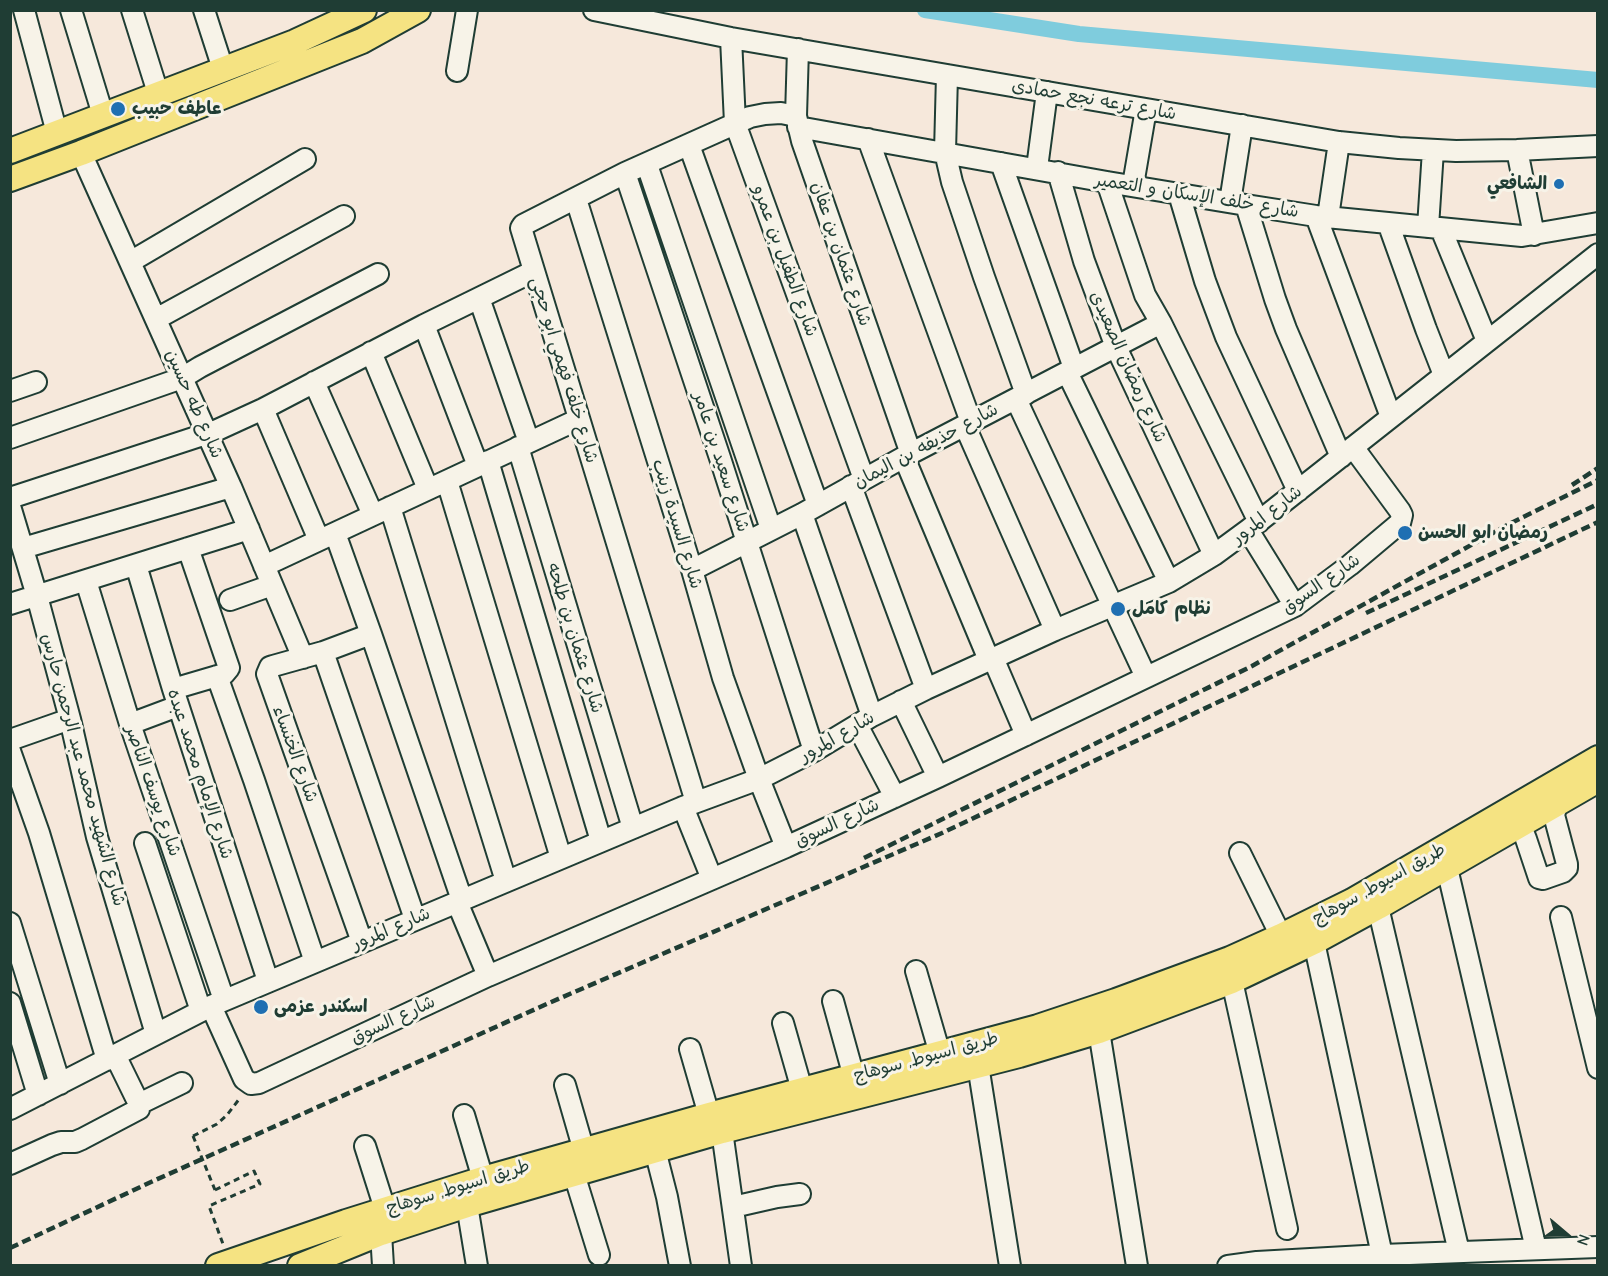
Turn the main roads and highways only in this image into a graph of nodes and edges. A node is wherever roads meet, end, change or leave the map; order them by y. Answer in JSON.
{"nodes":[{"id":1,"x":364,"y":10,"type":"edge"},
{"id":2,"x":418,"y":10,"type":"edge"},
{"id":3,"x":10,"y":151,"type":"edge"},
{"id":4,"x":10,"y":179,"type":"edge"},
{"id":5,"x":1598,"y":758,"type":"edge"},
{"id":6,"x":1598,"y":780,"type":"edge"},
{"id":7,"x":1511,"y":820,"type":"junction"},
{"id":8,"x":1169,"y":993,"type":"junction"},
{"id":9,"x":1120,"y":1011,"type":"junction"},
{"id":10,"x":716,"y":1123,"type":"junction"},
{"id":11,"x":383,"y":1221,"type":"junction"},
{"id":12,"x":224,"y":1263,"type":"edge"},
{"id":13,"x":300,"y":1266,"type":"edge"}],
"edges":[{"from":1,"to":3,"type":"main road"},
{"from":2,"to":4,"type":"main road"},
{"from":5,"to":7,"type":"main road","name":"طريق اسيوط, سوهاج"},
{"from":6,"to":7,"type":"main road","name":"طريق اسيوط, سوهاج"},
{"from":7,"to":8,"type":"main road","name":"طريق اسيوط, سوهاج"},
{"from":7,"to":8,"type":"main road","name":"طريق اسيوط, سوهاج"},
{"from":8,"to":9,"type":"main road","name":"طريق اسيوط, سوهاج"},
{"from":9,"to":10,"type":"main road","name":"طريق اسيوط, سوهاج"},
{"from":9,"to":10,"type":"main road","name":"طريق اسيوط, سوهاج"},
{"from":10,"to":11,"type":"main road","name":"طريق اسيوط, سوهاج"},
{"from":10,"to":11,"type":"main road","name":"طريق اسيوط, سوهاج"},
{"from":11,"to":12,"type":"main road","name":"طريق اسيوط, سوهاج"},
{"from":11,"to":13,"type":"main road","name":"طريق اسيوط, سوهاج"}]}
